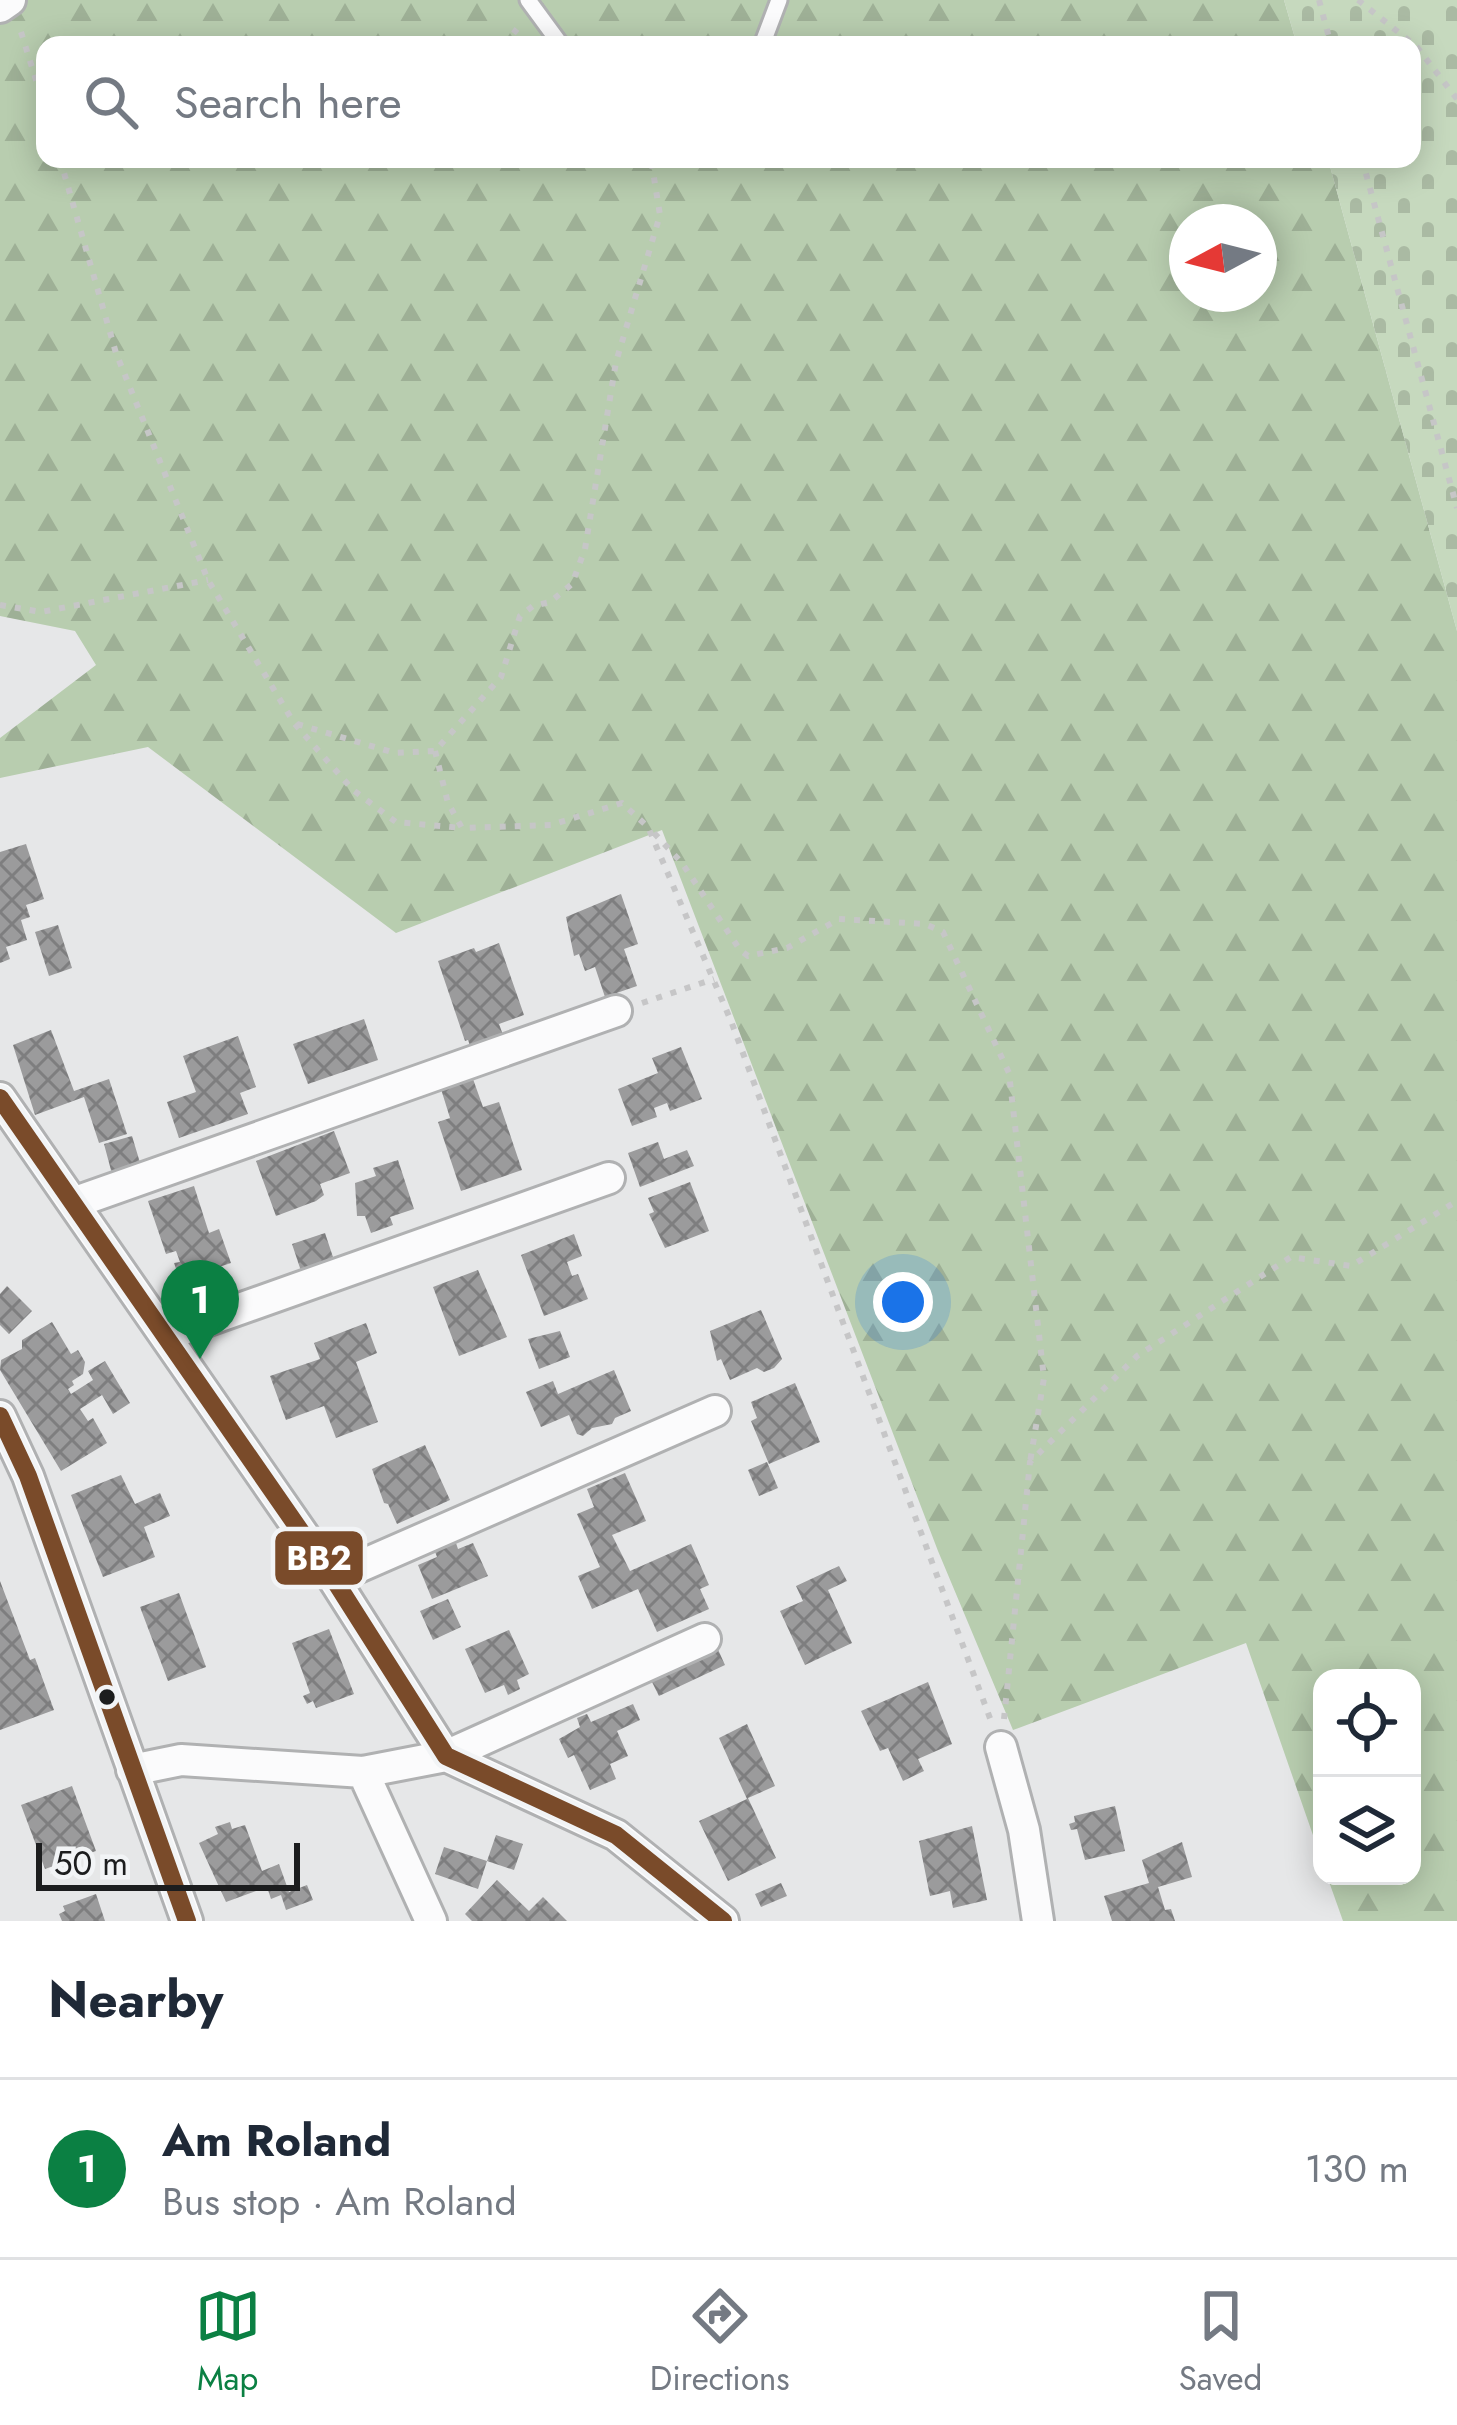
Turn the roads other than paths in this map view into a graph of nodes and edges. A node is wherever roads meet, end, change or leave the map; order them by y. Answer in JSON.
{"nodes":[{"id":1,"x":528,"y":0,"type":"edge"},
{"id":2,"x":779,"y":0,"type":"edge"},
{"id":3,"x":555,"y":36,"type":"edge"},
{"id":4,"x":765,"y":36,"type":"edge"},
{"id":5,"x":616,"y":1011,"type":"road end"},
{"id":6,"x":0,"y":1098,"type":"edge"},
{"id":7,"x":609,"y":1178,"type":"dead end"},
{"id":8,"x":73,"y":1203,"type":"junction"},
{"id":9,"x":166,"y":1335,"type":"junction"},
{"id":10,"x":715,"y":1411,"type":"dead end"},
{"id":11,"x":0,"y":1416,"type":"edge"},
{"id":12,"x":333,"y":1578,"type":"junction"},
{"id":13,"x":705,"y":1639,"type":"dead end"},
{"id":14,"x":1001,"y":1747,"type":"road end"},
{"id":15,"x":446,"y":1756,"type":"junction"},
{"id":16,"x":132,"y":1770,"type":"junction"},
{"id":17,"x":363,"y":1772,"type":"junction"},
{"id":18,"x":187,"y":1921,"type":"edge"},
{"id":19,"x":431,"y":1921,"type":"edge"},
{"id":20,"x":723,"y":1921,"type":"edge"},
{"id":21,"x":1038,"y":1921,"type":"edge"}],
"edges":[{"from":1,"to":3,"type":"lane"},
{"from":2,"to":4,"type":"lane"},
{"from":5,"to":8,"type":"street"},
{"from":6,"to":8,"type":"street"},
{"from":7,"to":9,"type":"street"},
{"from":8,"to":9,"type":"street"},
{"from":9,"to":12,"type":"street"},
{"from":10,"to":12,"type":"street"},
{"from":11,"to":16,"type":"street"},
{"from":12,"to":15,"type":"street"},
{"from":13,"to":15,"type":"street"},
{"from":14,"to":21,"type":"street"},
{"from":15,"to":17,"type":"street"},
{"from":15,"to":20,"type":"street"},
{"from":16,"to":17,"type":"street"},
{"from":16,"to":18,"type":"street"},
{"from":17,"to":19,"type":"street"}]}
